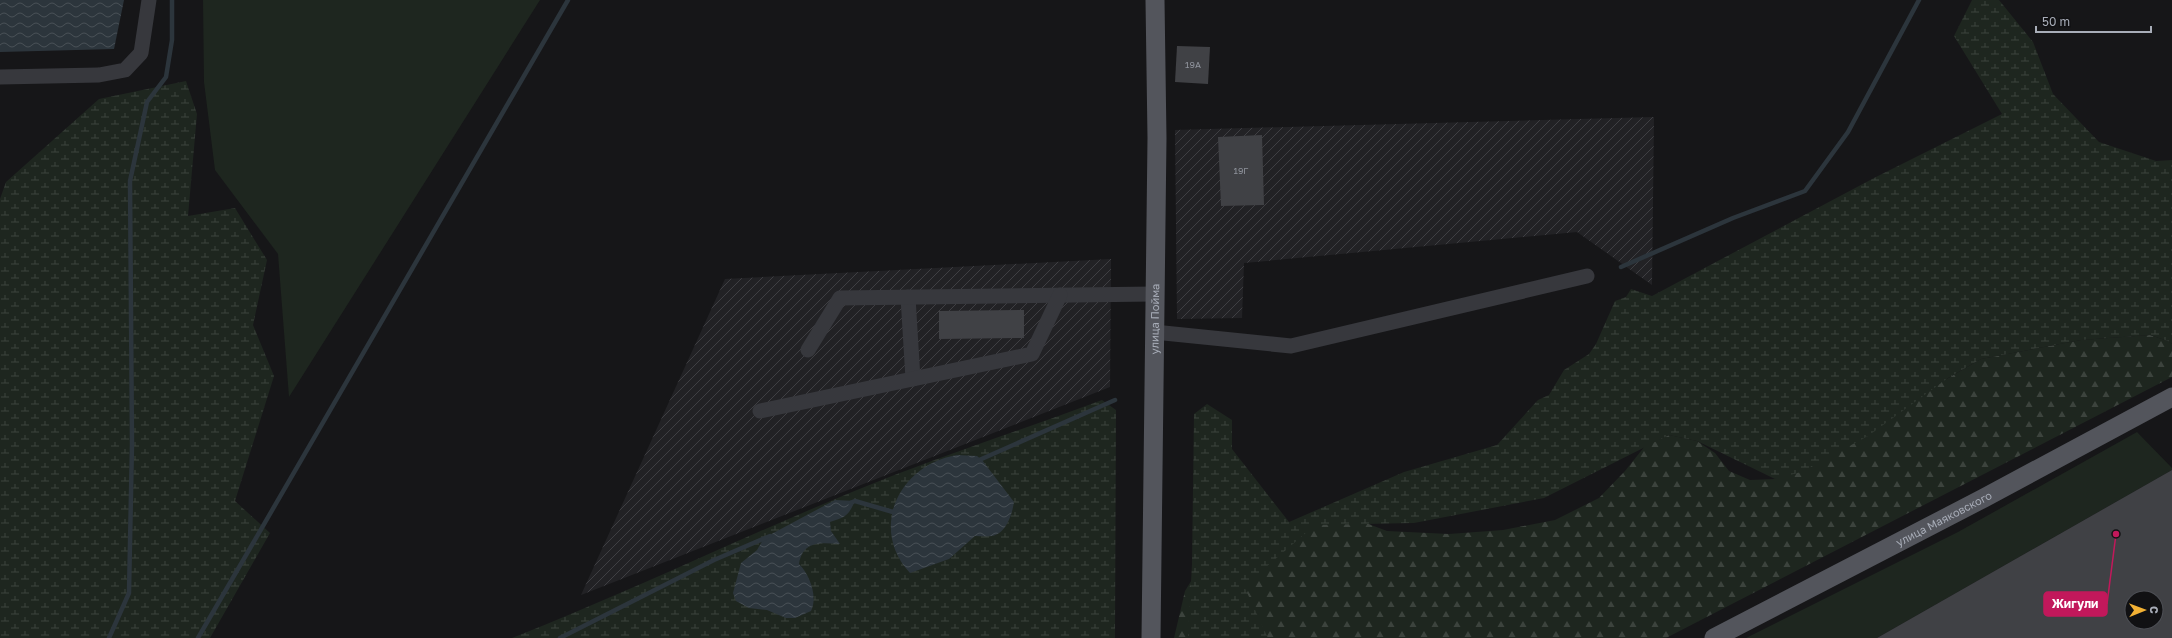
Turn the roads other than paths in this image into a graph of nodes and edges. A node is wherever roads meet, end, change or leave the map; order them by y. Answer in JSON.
{"nodes":[{"id":1,"x":149,"y":0,"type":"edge"},
{"id":2,"x":1155,"y":0,"type":"edge"},
{"id":3,"x":0,"y":76,"type":"edge"},
{"id":4,"x":1587,"y":276,"type":"dead end"},
{"id":5,"x":1154,"y":294,"type":"junction"},
{"id":6,"x":1060,"y":295,"type":"junction"},
{"id":7,"x":908,"y":297,"type":"junction"},
{"id":8,"x":1154,"y":332,"type":"junction"},
{"id":9,"x":808,"y":350,"type":"dead end"},
{"id":10,"x":913,"y":379,"type":"junction"},
{"id":11,"x":2172,"y":397,"type":"edge"},
{"id":12,"x":760,"y":411,"type":"dead end"},
{"id":13,"x":1150,"y":638,"type":"edge"},
{"id":14,"x":1714,"y":638,"type":"edge"}],
"edges":[{"from":1,"to":3,"type":"street"},
{"from":2,"to":5,"type":"main road","name":"улица Пойма"},
{"from":4,"to":8,"type":"street"},
{"from":5,"to":6,"type":"street"},
{"from":5,"to":8,"type":"main road","name":"улица Пойма"},
{"from":6,"to":7,"type":"street"},
{"from":6,"to":10,"type":"street"},
{"from":7,"to":9,"type":"street"},
{"from":7,"to":10,"type":"street"},
{"from":8,"to":13,"type":"main road","name":"улица Пойма"},
{"from":10,"to":12,"type":"street"},
{"from":11,"to":14,"type":"main road","name":"улица Маяковского"}]}
